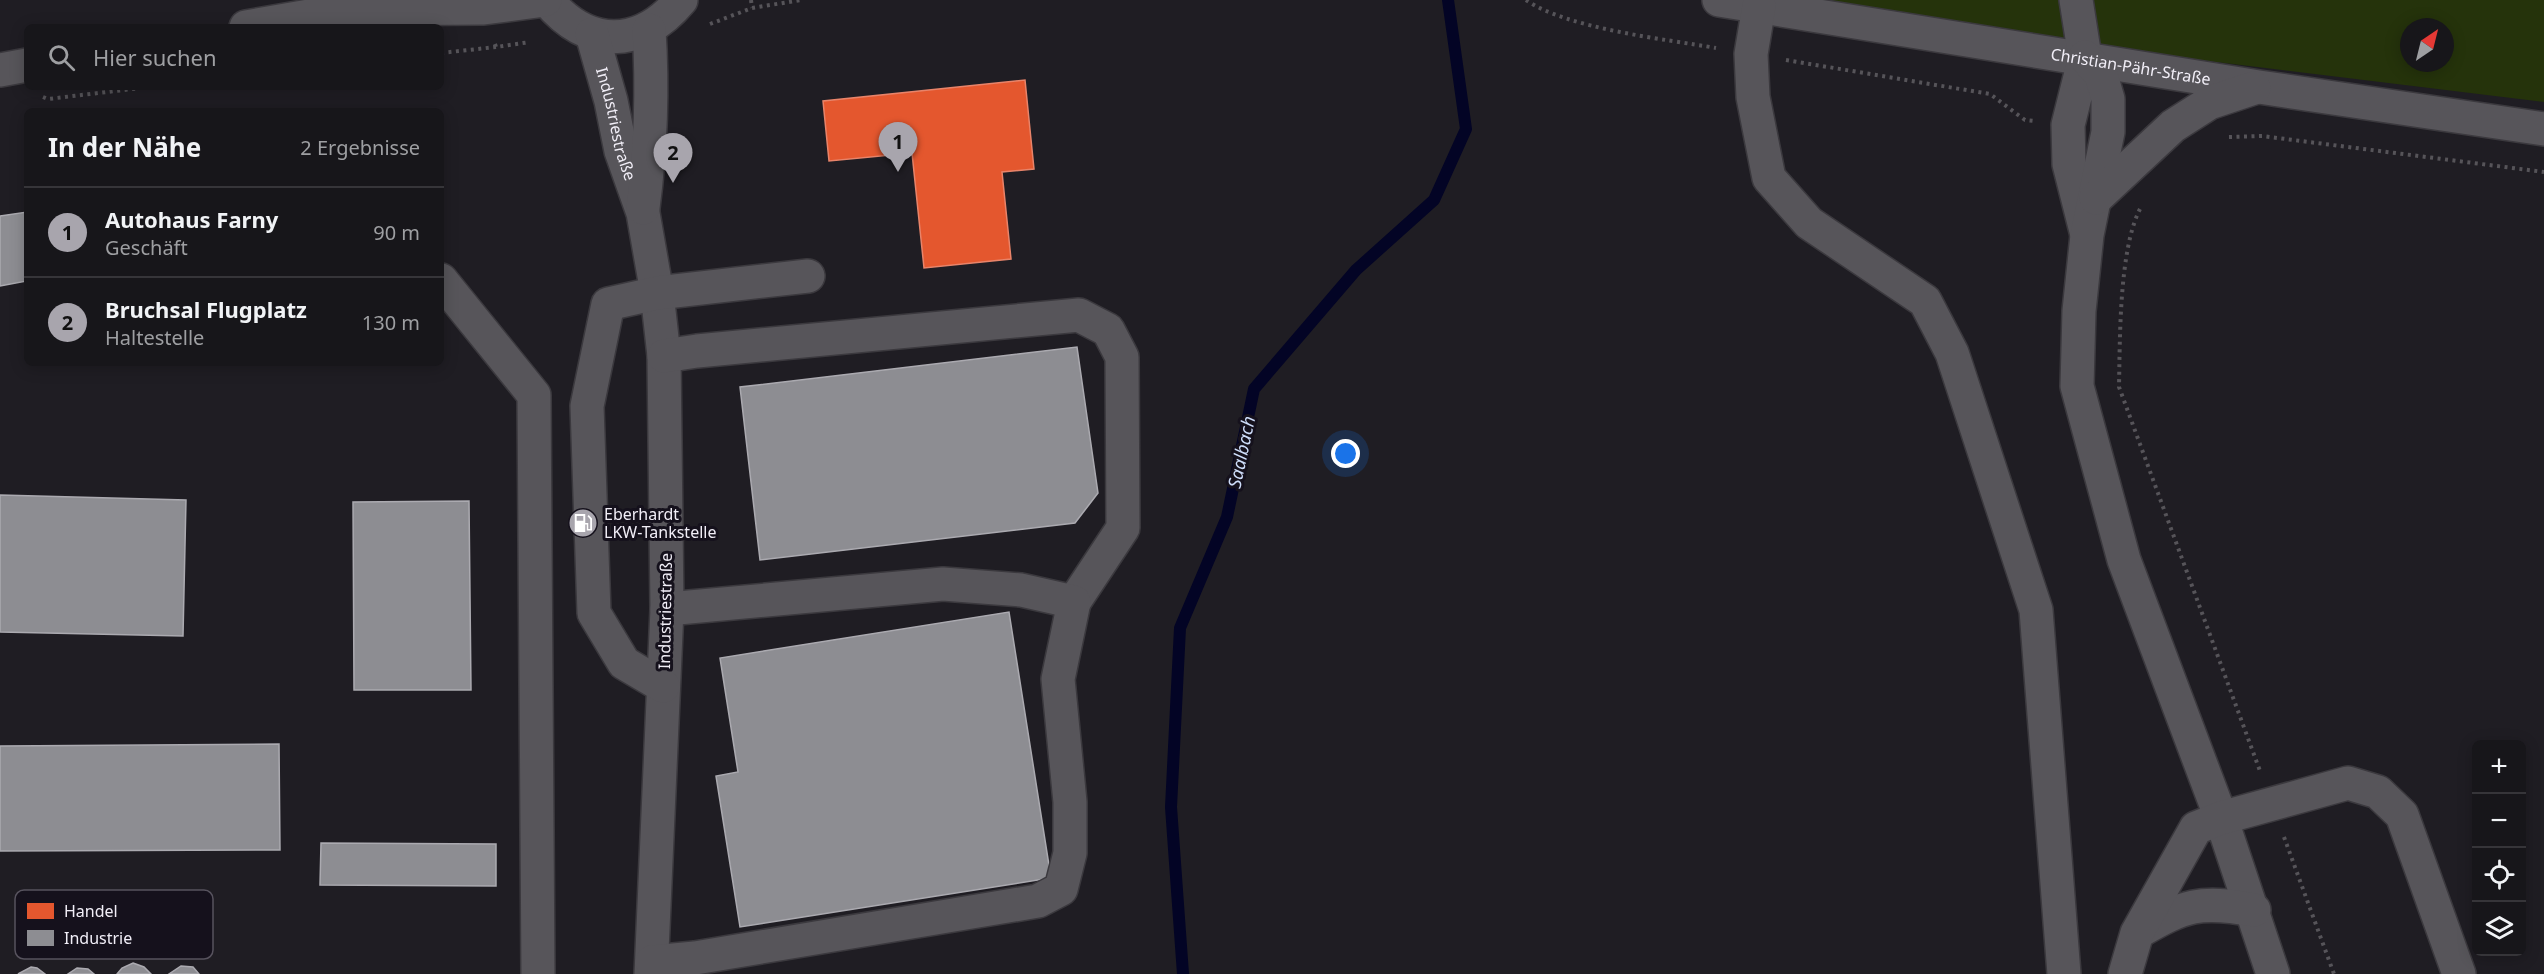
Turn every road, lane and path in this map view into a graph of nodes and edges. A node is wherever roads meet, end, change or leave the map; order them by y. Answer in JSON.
{"nodes":[{"id":1,"x":546,"y":0,"type":"edge"},
{"id":2,"x":681,"y":0,"type":"edge"},
{"id":3,"x":752,"y":0,"type":"edge"},
{"id":4,"x":801,"y":0,"type":"edge"},
{"id":5,"x":1719,"y":0,"type":"edge"},
{"id":6,"x":2076,"y":0,"type":"edge"},
{"id":7,"x":359,"y":4,"type":"edge"},
{"id":8,"x":1759,"y":6,"type":"junction"},
{"id":9,"x":484,"y":8,"type":"junction"},
{"id":10,"x":752,"y":8,"type":"junction"},
{"id":11,"x":261,"y":24,"type":"edge"},
{"id":12,"x":709,"y":24,"type":"dead end"},
{"id":13,"x":649,"y":30,"type":"junction"},
{"id":14,"x":592,"y":34,"type":"junction"},
{"id":15,"x":535,"y":41,"type":"dead end"},
{"id":16,"x":496,"y":47,"type":"junction"},
{"id":17,"x":444,"y":53,"type":"edge"},
{"id":18,"x":2085,"y":57,"type":"junction"},
{"id":19,"x":24,"y":66,"type":"edge"},
{"id":20,"x":0,"y":70,"type":"edge"},
{"id":21,"x":2259,"y":87,"type":"junction"},
{"id":22,"x":124,"y":90,"type":"edge"},
{"id":23,"x":38,"y":95,"type":"dead end"},
{"id":24,"x":2544,"y":129,"type":"edge"},
{"id":25,"x":2096,"y":198,"type":"junction"},
{"id":26,"x":2141,"y":206,"type":"dead end"},
{"id":27,"x":643,"y":213,"type":"junction"},
{"id":28,"x":2087,"y":235,"type":"junction"},
{"id":29,"x":808,"y":276,"type":"dead end"},
{"id":30,"x":444,"y":284,"type":"edge"},
{"id":31,"x":657,"y":293,"type":"junction"},
{"id":32,"x":664,"y":356,"type":"junction"},
{"id":33,"x":1074,"y":602,"type":"junction"},
{"id":34,"x":667,"y":609,"type":"junction"},
{"id":35,"x":663,"y":686,"type":"junction"},
{"id":36,"x":2273,"y":806,"type":"junction"},
{"id":37,"x":2221,"y":818,"type":"junction"},
{"id":38,"x":2254,"y":910,"type":"junction"},
{"id":39,"x":2137,"y":933,"type":"junction"},
{"id":40,"x":651,"y":968,"type":"edge"},
{"id":41,"x":538,"y":974,"type":"edge"},
{"id":42,"x":2064,"y":974,"type":"edge"},
{"id":43,"x":2125,"y":974,"type":"edge"},
{"id":44,"x":2273,"y":974,"type":"edge"},
{"id":45,"x":2334,"y":974,"type":"edge"},
{"id":46,"x":2459,"y":974,"type":"edge"}],
"edges":[{"from":1,"to":9,"type":"street"},
{"from":1,"to":14,"type":"street"},
{"from":2,"to":13,"type":"street"},
{"from":3,"to":10,"type":"path"},
{"from":4,"to":10,"type":"path"},
{"from":5,"to":8,"type":"street","name":"Christian-Pähr-Straße"},
{"from":6,"to":18,"type":"street"},
{"from":7,"to":9,"type":"street"},
{"from":7,"to":11,"type":"street"},
{"from":8,"to":18,"type":"street","name":"Christian-Pähr-Straße"},
{"from":8,"to":42,"type":"street"},
{"from":9,"to":16,"type":"path"},
{"from":10,"to":12,"type":"path"},
{"from":13,"to":14,"type":"street"},
{"from":13,"to":27,"type":"street","name":"Industriestraße"},
{"from":14,"to":27,"type":"street","name":"Industriestraße"},
{"from":15,"to":16,"type":"path"},
{"from":16,"to":17,"type":"path"},
{"from":18,"to":21,"type":"street","name":"Christian-Pähr-Straße"},
{"from":18,"to":25,"type":"street"},
{"from":18,"to":28,"type":"street"},
{"from":19,"to":20,"type":"street"},
{"from":21,"to":24,"type":"street","name":"Christian-Pähr-Straße"},
{"from":21,"to":25,"type":"street"},
{"from":22,"to":23,"type":"path"},
{"from":25,"to":28,"type":"street"},
{"from":26,"to":36,"type":"path"},
{"from":27,"to":31,"type":"street","name":"Industriestraße"},
{"from":28,"to":37,"type":"street"},
{"from":29,"to":31,"type":"street"},
{"from":30,"to":41,"type":"street"},
{"from":31,"to":32,"type":"street","name":"Industriestraße"},
{"from":31,"to":35,"type":"street"},
{"from":32,"to":33,"type":"street"},
{"from":32,"to":34,"type":"street","name":"Industriestraße"},
{"from":33,"to":34,"type":"street"},
{"from":33,"to":40,"type":"street"},
{"from":34,"to":35,"type":"street","name":"Industriestraße"},
{"from":35,"to":40,"type":"street","name":"Industriestraße"},
{"from":36,"to":37,"type":"street"},
{"from":36,"to":45,"type":"path"},
{"from":36,"to":46,"type":"street"},
{"from":37,"to":38,"type":"street"},
{"from":37,"to":39,"type":"street"},
{"from":38,"to":39,"type":"street"},
{"from":38,"to":44,"type":"street"},
{"from":39,"to":43,"type":"street"}]}
